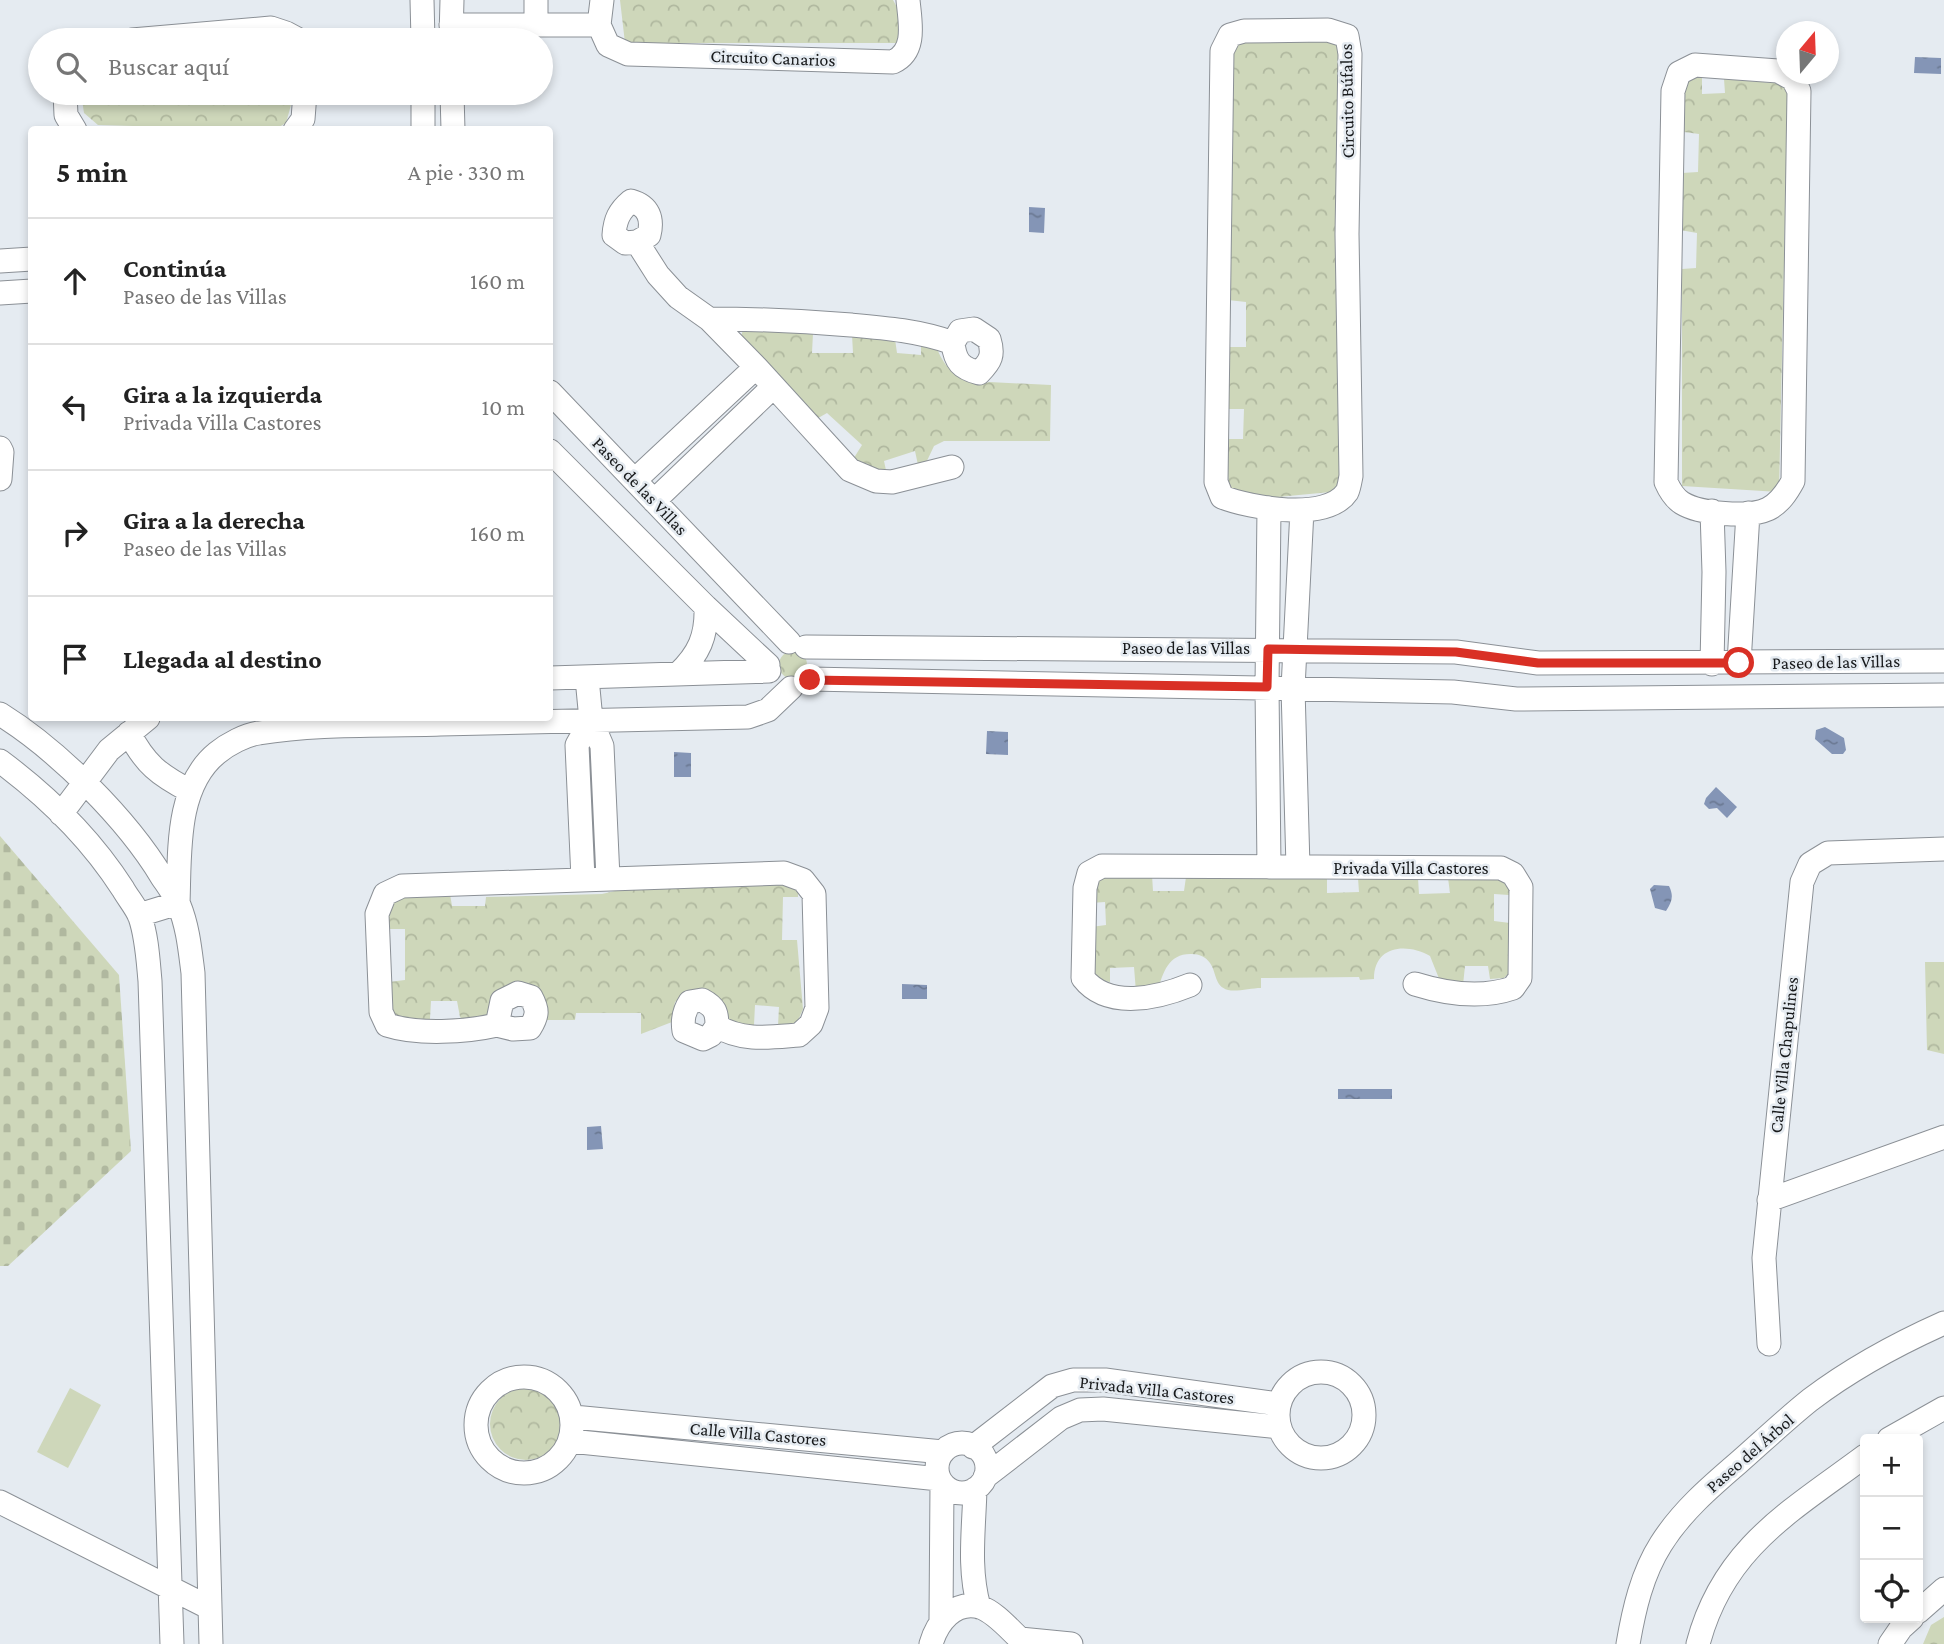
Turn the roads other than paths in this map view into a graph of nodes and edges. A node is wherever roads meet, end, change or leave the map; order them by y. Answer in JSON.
{"nodes":[{"id":1,"x":422,"y":0,"type":"edge"},
{"id":2,"x":452,"y":0,"type":"edge"},
{"id":3,"x":536,"y":0,"type":"edge"},
{"id":4,"x":602,"y":0,"type":"edge"},
{"id":5,"x":908,"y":0,"type":"edge"},
{"id":6,"x":536,"y":24,"type":"junction"},
{"id":7,"x":599,"y":25,"type":"junction"},
{"id":8,"x":423,"y":28,"type":"edge"},
{"id":9,"x":451,"y":28,"type":"edge"},
{"id":10,"x":494,"y":28,"type":"edge"},
{"id":11,"x":66,"y":105,"type":"edge"},
{"id":12,"x":304,"y":105,"type":"edge"},
{"id":13,"x":423,"y":105,"type":"edge"},
{"id":14,"x":452,"y":105,"type":"edge"},
{"id":15,"x":72,"y":126,"type":"edge"},
{"id":16,"x":298,"y":126,"type":"edge"},
{"id":17,"x":423,"y":126,"type":"edge"},
{"id":18,"x":453,"y":126,"type":"edge"},
{"id":19,"x":637,"y":242,"type":"dead end"},
{"id":20,"x":28,"y":259,"type":"edge"},
{"id":21,"x":0,"y":261,"type":"edge"},
{"id":22,"x":28,"y":291,"type":"edge"},
{"id":23,"x":0,"y":293,"type":"edge"},
{"id":24,"x":709,"y":319,"type":"junction"},
{"id":25,"x":953,"y":343,"type":"dead end"},
{"id":26,"x":756,"y":367,"type":"junction"},
{"id":27,"x":774,"y":387,"type":"junction"},
{"id":28,"x":553,"y":395,"type":"edge"},
{"id":29,"x":705,"y":415,"type":"junction"},
{"id":30,"x":723,"y":435,"type":"junction"},
{"id":31,"x":0,"y":448,"type":"edge"},
{"id":32,"x":553,"y":454,"type":"edge"},
{"id":33,"x":952,"y":467,"type":"dead end"},
{"id":34,"x":0,"y":479,"type":"edge"},
{"id":35,"x":635,"y":481,"type":"junction"},
{"id":36,"x":654,"y":500,"type":"junction"},
{"id":37,"x":1269,"y":508,"type":"junction"},
{"id":38,"x":1302,"y":510,"type":"junction"},
{"id":39,"x":1712,"y":512,"type":"junction"},
{"id":40,"x":1748,"y":513,"type":"junction"},
{"id":41,"x":1298,"y":568,"type":"junction"},
{"id":42,"x":1269,"y":569,"type":"junction"},
{"id":43,"x":1714,"y":572,"type":"junction"},
{"id":44,"x":1745,"y":572,"type":"junction"},
{"id":45,"x":705,"y":607,"type":"junction"},
{"id":46,"x":797,"y":644,"type":"junction"},
{"id":47,"x":1268,"y":649,"type":"junction"},
{"id":48,"x":1294,"y":649,"type":"junction"},
{"id":49,"x":1944,"y":661,"type":"edge"},
{"id":50,"x":1739,"y":663,"type":"junction"},
{"id":51,"x":1712,"y":664,"type":"junction"},
{"id":52,"x":769,"y":668,"type":"junction"},
{"id":53,"x":678,"y":674,"type":"junction"},
{"id":54,"x":553,"y":678,"type":"edge"},
{"id":55,"x":587,"y":678,"type":"junction"},
{"id":56,"x":800,"y":684,"type":"junction"},
{"id":57,"x":1267,"y":687,"type":"junction"},
{"id":58,"x":1293,"y":688,"type":"junction"},
{"id":59,"x":1944,"y":695,"type":"edge"},
{"id":60,"x":0,"y":714,"type":"edge"},
{"id":61,"x":553,"y":720,"type":"edge"},
{"id":62,"x":591,"y":720,"type":"junction"},
{"id":63,"x":144,"y":721,"type":"edge"},
{"id":64,"x":462,"y":721,"type":"edge"},
{"id":65,"x":333,"y":722,"type":"edge"},
{"id":66,"x":129,"y":733,"type":"junction"},
{"id":67,"x":0,"y":761,"type":"edge"},
{"id":68,"x":84,"y":783,"type":"junction"},
{"id":69,"x":190,"y":791,"type":"junction"},
{"id":70,"x":605,"y":803,"type":"junction"},
{"id":71,"x":580,"y":805,"type":"junction"},
{"id":72,"x":61,"y":814,"type":"junction"},
{"id":73,"x":1944,"y":849,"type":"edge"},
{"id":74,"x":1269,"y":867,"type":"junction"},
{"id":75,"x":1298,"y":867,"type":"junction"},
{"id":76,"x":608,"y":878,"type":"junction"},
{"id":77,"x":583,"y":879,"type":"junction"},
{"id":78,"x":178,"y":903,"type":"junction"},
{"id":79,"x":139,"y":915,"type":"junction"},
{"id":80,"x":1415,"y":984,"type":"dead end"},
{"id":81,"x":1190,"y":985,"type":"dead end"},
{"id":82,"x":497,"y":1025,"type":"dead end"},
{"id":83,"x":717,"y":1026,"type":"dead end"},
{"id":84,"x":1944,"y":1137,"type":"edge"},
{"id":85,"x":1769,"y":1200,"type":"junction"},
{"id":86,"x":1944,"y":1323,"type":"edge"},
{"id":87,"x":1769,"y":1344,"type":"dead end"},
{"id":88,"x":1279,"y":1404,"type":"junction"},
{"id":89,"x":1944,"y":1408,"type":"edge"},
{"id":90,"x":573,"y":1417,"type":"junction"},
{"id":91,"x":1279,"y":1427,"type":"junction"},
{"id":92,"x":1898,"y":1434,"type":"edge"},
{"id":93,"x":570,"y":1441,"type":"junction"},
{"id":94,"x":973,"y":1447,"type":"junction"},
{"id":95,"x":943,"y":1452,"type":"junction"},
{"id":96,"x":1860,"y":1460,"type":"edge"},
{"id":97,"x":941,"y":1481,"type":"junction"},
{"id":98,"x":980,"y":1483,"type":"junction"},
{"id":99,"x":0,"y":1502,"type":"edge"},
{"id":100,"x":170,"y":1587,"type":"junction"},
{"id":101,"x":1944,"y":1589,"type":"edge"},
{"id":102,"x":979,"y":1607,"type":"junction"},
{"id":103,"x":210,"y":1608,"type":"junction"},
{"id":104,"x":1923,"y":1608,"type":"edge"},
{"id":105,"x":941,"y":1619,"type":"junction"},
{"id":106,"x":1906,"y":1623,"type":"edge"},
{"id":107,"x":1020,"y":1642,"type":"edge"},
{"id":108,"x":172,"y":1644,"type":"edge"},
{"id":109,"x":211,"y":1644,"type":"edge"},
{"id":110,"x":931,"y":1644,"type":"edge"},
{"id":111,"x":1071,"y":1644,"type":"edge"},
{"id":112,"x":1628,"y":1644,"type":"edge"},
{"id":113,"x":1698,"y":1644,"type":"edge"},
{"id":114,"x":1890,"y":1644,"type":"edge"}],
"edges":[{"from":1,"to":8,"type":"street"},
{"from":2,"to":9,"type":"street"},
{"from":3,"to":6,"type":"street"},
{"from":4,"to":7,"type":"street"},
{"from":5,"to":7,"type":"street","name":"Circuito Canarios"},
{"from":6,"to":7,"type":"street"},
{"from":6,"to":10,"type":"street"},
{"from":11,"to":15,"type":"street"},
{"from":12,"to":16,"type":"street"},
{"from":13,"to":17,"type":"street"},
{"from":14,"to":18,"type":"street"},
{"from":19,"to":24,"type":"street"},
{"from":20,"to":21,"type":"street"},
{"from":22,"to":23,"type":"street"},
{"from":24,"to":25,"type":"street"},
{"from":24,"to":26,"type":"street"},
{"from":26,"to":27,"type":"street"},
{"from":26,"to":29,"type":"street"},
{"from":27,"to":30,"type":"street"},
{"from":27,"to":33,"type":"street"},
{"from":28,"to":35,"type":"street","name":"Paseo de las Villas"},
{"from":29,"to":30,"type":"street"},
{"from":29,"to":35,"type":"street"},
{"from":30,"to":36,"type":"street"},
{"from":31,"to":34,"type":"street"},
{"from":32,"to":45,"type":"street"},
{"from":35,"to":36,"type":"street","name":"Paseo de las Villas"},
{"from":36,"to":46,"type":"street","name":"Paseo de las Villas"},
{"from":37,"to":38,"type":"street","name":"Circuito Búfalos"},
{"from":37,"to":38,"type":"street","name":"Circuito Búfalos"},
{"from":37,"to":42,"type":"street"},
{"from":38,"to":41,"type":"street"},
{"from":39,"to":40,"type":"street"},
{"from":39,"to":40,"type":"street"},
{"from":39,"to":43,"type":"street"},
{"from":40,"to":44,"type":"street"},
{"from":41,"to":42,"type":"street"},
{"from":41,"to":48,"type":"street"},
{"from":42,"to":47,"type":"street"},
{"from":43,"to":44,"type":"street"},
{"from":43,"to":51,"type":"street"},
{"from":44,"to":50,"type":"street"},
{"from":45,"to":52,"type":"street"},
{"from":45,"to":53,"type":"street"},
{"from":46,"to":47,"type":"street","name":"Paseo de las Villas"},
{"from":46,"to":52,"type":"street"},
{"from":46,"to":56,"type":"street"},
{"from":47,"to":48,"type":"street","name":"Paseo de las Villas"},
{"from":47,"to":57,"type":"street"},
{"from":48,"to":51,"type":"street","name":"Paseo de las Villas"},
{"from":48,"to":58,"type":"street"},
{"from":49,"to":50,"type":"street","name":"Paseo de las Villas"},
{"from":50,"to":51,"type":"street","name":"Paseo de las Villas"},
{"from":52,"to":53,"type":"street"},
{"from":52,"to":56,"type":"street"},
{"from":53,"to":55,"type":"street"},
{"from":54,"to":55,"type":"street"},
{"from":55,"to":62,"type":"street"},
{"from":56,"to":57,"type":"street","name":"Paseo de las Villas"},
{"from":56,"to":62,"type":"street"},
{"from":57,"to":58,"type":"street","name":"Paseo de las Villas"},
{"from":57,"to":74,"type":"street"},
{"from":58,"to":59,"type":"street","name":"Paseo de las Villas"},
{"from":58,"to":75,"type":"street"},
{"from":60,"to":68,"type":"street"},
{"from":61,"to":62,"type":"street"},
{"from":62,"to":70,"type":"street"},
{"from":62,"to":71,"type":"street"},
{"from":63,"to":66,"type":"street"},
{"from":64,"to":65,"type":"street"},
{"from":65,"to":69,"type":"street"},
{"from":66,"to":68,"type":"street"},
{"from":66,"to":69,"type":"street"},
{"from":67,"to":72,"type":"street"},
{"from":68,"to":72,"type":"street"},
{"from":68,"to":78,"type":"street"},
{"from":69,"to":78,"type":"street"},
{"from":70,"to":71,"type":"street"},
{"from":70,"to":76,"type":"street"},
{"from":71,"to":77,"type":"street"},
{"from":72,"to":79,"type":"street"},
{"from":73,"to":85,"type":"street","name":"Calle Villa Chapulines"},
{"from":74,"to":75,"type":"street","name":"Privada Villa Castores"},
{"from":74,"to":81,"type":"street","name":"Privada Villa Castores"},
{"from":75,"to":80,"type":"street","name":"Privada Villa Castores"},
{"from":76,"to":77,"type":"street"},
{"from":76,"to":83,"type":"street"},
{"from":77,"to":82,"type":"street"},
{"from":78,"to":79,"type":"street"},
{"from":78,"to":103,"type":"street"},
{"from":79,"to":100,"type":"street"},
{"from":84,"to":85,"type":"street"},
{"from":85,"to":87,"type":"street","name":"Calle Villa Chapulines"},
{"from":86,"to":112,"type":"street","name":"Paseo del Árbol"},
{"from":88,"to":91,"type":"street"},
{"from":88,"to":91,"type":"street"},
{"from":88,"to":94,"type":"street","name":"Privada Villa Castores"},
{"from":89,"to":92,"type":"street"},
{"from":90,"to":93,"type":"street"},
{"from":90,"to":93,"type":"street"},
{"from":90,"to":95,"type":"street","name":"Calle Villa Castores"},
{"from":91,"to":98,"type":"street","name":"Privada Villa Castores"},
{"from":93,"to":97,"type":"street","name":"Calle Villa Castores"},
{"from":94,"to":95,"type":"street"},
{"from":94,"to":98,"type":"street"},
{"from":95,"to":97,"type":"street"},
{"from":96,"to":113,"type":"street"},
{"from":97,"to":98,"type":"street"},
{"from":97,"to":105,"type":"street"},
{"from":98,"to":102,"type":"street"},
{"from":99,"to":100,"type":"street"},
{"from":100,"to":103,"type":"street"},
{"from":100,"to":108,"type":"street"},
{"from":101,"to":104,"type":"street"},
{"from":102,"to":105,"type":"street"},
{"from":102,"to":107,"type":"street"},
{"from":103,"to":109,"type":"street"},
{"from":105,"to":110,"type":"street"},
{"from":106,"to":114,"type":"street"},
{"from":107,"to":111,"type":"street"}]}
